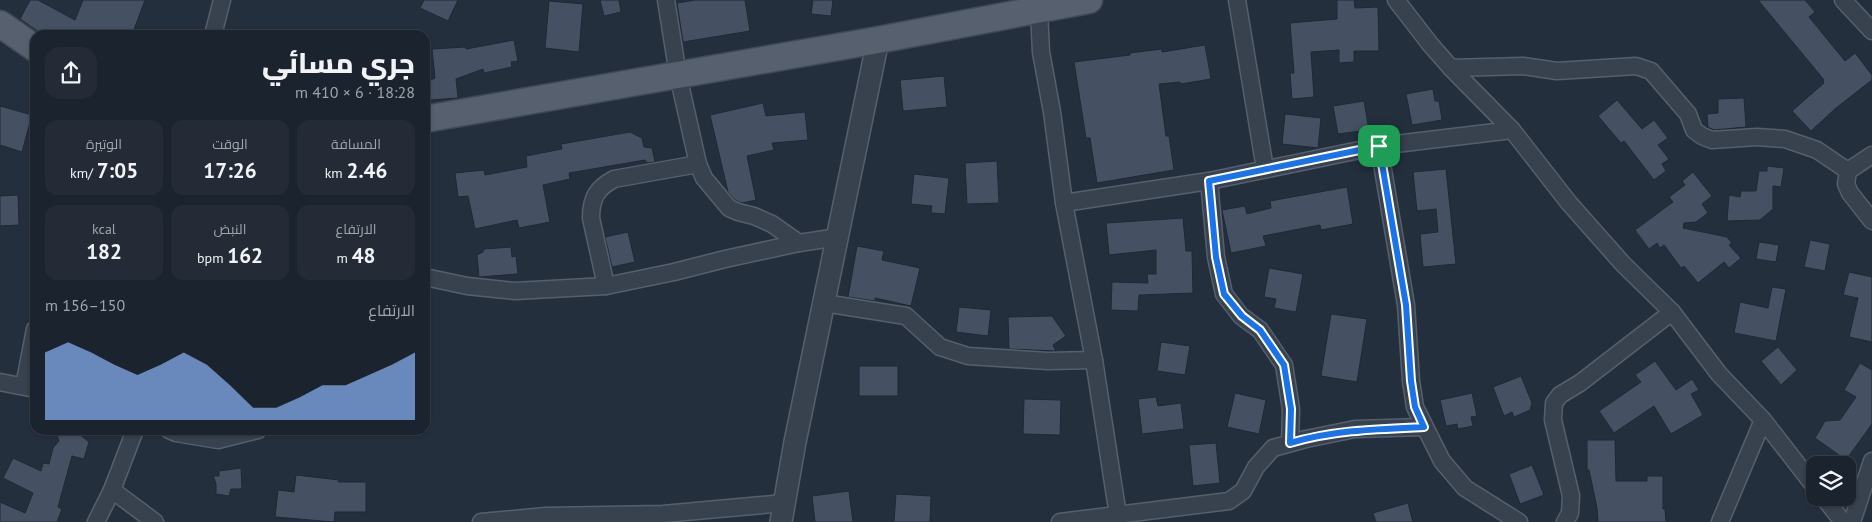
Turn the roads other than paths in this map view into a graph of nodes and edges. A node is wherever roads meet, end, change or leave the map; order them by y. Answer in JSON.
{"nodes":[{"id":1,"x":222,"y":0,"type":"edge"},
{"id":2,"x":666,"y":0,"type":"edge"},
{"id":3,"x":1089,"y":0,"type":"edge"},
{"id":4,"x":1237,"y":0,"type":"edge"},
{"id":5,"x":1396,"y":0,"type":"edge"},
{"id":6,"x":1843,"y":0,"type":"edge"},
{"id":7,"x":1030,"y":6,"type":"edge"},
{"id":8,"x":0,"y":24,"type":"edge"},
{"id":9,"x":214,"y":30,"type":"edge"},
{"id":10,"x":1872,"y":31,"type":"edge"},
{"id":11,"x":878,"y":40,"type":"junction"},
{"id":12,"x":30,"y":45,"type":"edge"},
{"id":13,"x":1451,"y":68,"type":"junction"},
{"id":14,"x":678,"y":75,"type":"junction"},
{"id":15,"x":430,"y":118,"type":"edge"},
{"id":16,"x":1512,"y":130,"type":"junction"},
{"id":17,"x":1379,"y":146,"type":"junction"},
{"id":18,"x":1872,"y":155,"type":"edge"},
{"id":19,"x":698,"y":164,"type":"junction"},
{"id":20,"x":1265,"y":169,"type":"junction"},
{"id":21,"x":1848,"y":171,"type":"junction"},
{"id":22,"x":1209,"y":181,"type":"junction"},
{"id":23,"x":1064,"y":203,"type":"junction"},
{"id":24,"x":1872,"y":222,"type":"edge"},
{"id":25,"x":838,"y":237,"type":"junction"},
{"id":26,"x":799,"y":243,"type":"junction"},
{"id":27,"x":430,"y":278,"type":"edge"},
{"id":28,"x":606,"y":286,"type":"junction"},
{"id":29,"x":824,"y":303,"type":"junction"},
{"id":30,"x":1672,"y":312,"type":"junction"},
{"id":31,"x":1094,"y":360,"type":"junction"},
{"id":32,"x":0,"y":382,"type":"edge"},
{"id":33,"x":30,"y":388,"type":"edge"},
{"id":34,"x":1763,"y":420,"type":"junction"},
{"id":35,"x":1424,"y":427,"type":"junction"},
{"id":36,"x":133,"y":435,"type":"edge"},
{"id":37,"x":188,"y":435,"type":"edge"},
{"id":38,"x":238,"y":435,"type":"edge"},
{"id":39,"x":1290,"y":443,"type":"junction"},
{"id":40,"x":1872,"y":461,"type":"edge"},
{"id":41,"x":1806,"y":475,"type":"edge"},
{"id":42,"x":112,"y":490,"type":"junction"},
{"id":43,"x":1830,"y":506,"type":"edge"},
{"id":44,"x":783,"y":513,"type":"edge"},
{"id":45,"x":1118,"y":518,"type":"edge"},
{"id":46,"x":96,"y":522,"type":"edge"},
{"id":47,"x":155,"y":522,"type":"edge"},
{"id":48,"x":481,"y":522,"type":"edge"},
{"id":49,"x":1060,"y":522,"type":"edge"},
{"id":50,"x":1519,"y":522,"type":"edge"},
{"id":51,"x":1565,"y":522,"type":"edge"},
{"id":52,"x":1720,"y":522,"type":"edge"},
{"id":53,"x":1843,"y":522,"type":"edge"},
{"id":54,"x":1852,"y":522,"type":"edge"}],
"edges":[{"from":1,"to":9,"type":"street"},
{"from":2,"to":14,"type":"street"},
{"from":3,"to":7,"type":"main road"},
{"from":4,"to":20,"type":"street"},
{"from":5,"to":13,"type":"street"},
{"from":6,"to":10,"type":"street"},
{"from":7,"to":11,"type":"main road"},
{"from":7,"to":23,"type":"street"},
{"from":8,"to":12,"type":"main road"},
{"from":11,"to":14,"type":"main road"},
{"from":11,"to":25,"type":"street"},
{"from":13,"to":16,"type":"street"},
{"from":13,"to":21,"type":"street"},
{"from":14,"to":15,"type":"main road"},
{"from":14,"to":19,"type":"street"},
{"from":16,"to":17,"type":"street"},
{"from":16,"to":30,"type":"street"},
{"from":17,"to":20,"type":"street"},
{"from":17,"to":35,"type":"street"},
{"from":18,"to":21,"type":"street"},
{"from":19,"to":26,"type":"street"},
{"from":19,"to":28,"type":"street"},
{"from":20,"to":22,"type":"street"},
{"from":21,"to":24,"type":"street"},
{"from":22,"to":23,"type":"street"},
{"from":22,"to":39,"type":"street"},
{"from":23,"to":31,"type":"street"},
{"from":25,"to":26,"type":"street"},
{"from":25,"to":29,"type":"street"},
{"from":26,"to":28,"type":"street"},
{"from":27,"to":28,"type":"street"},
{"from":29,"to":31,"type":"street"},
{"from":29,"to":44,"type":"street"},
{"from":30,"to":34,"type":"street"},
{"from":30,"to":51,"type":"street"},
{"from":31,"to":45,"type":"street"},
{"from":32,"to":33,"type":"street"},
{"from":34,"to":41,"type":"street"},
{"from":34,"to":52,"type":"street"},
{"from":35,"to":39,"type":"street"},
{"from":35,"to":50,"type":"street"},
{"from":36,"to":42,"type":"street"},
{"from":37,"to":38,"type":"street"},
{"from":39,"to":45,"type":"street"},
{"from":40,"to":54,"type":"street"},
{"from":42,"to":46,"type":"street"},
{"from":42,"to":47,"type":"street"},
{"from":43,"to":53,"type":"street"},
{"from":44,"to":48,"type":"street"},
{"from":45,"to":49,"type":"street"}]}
